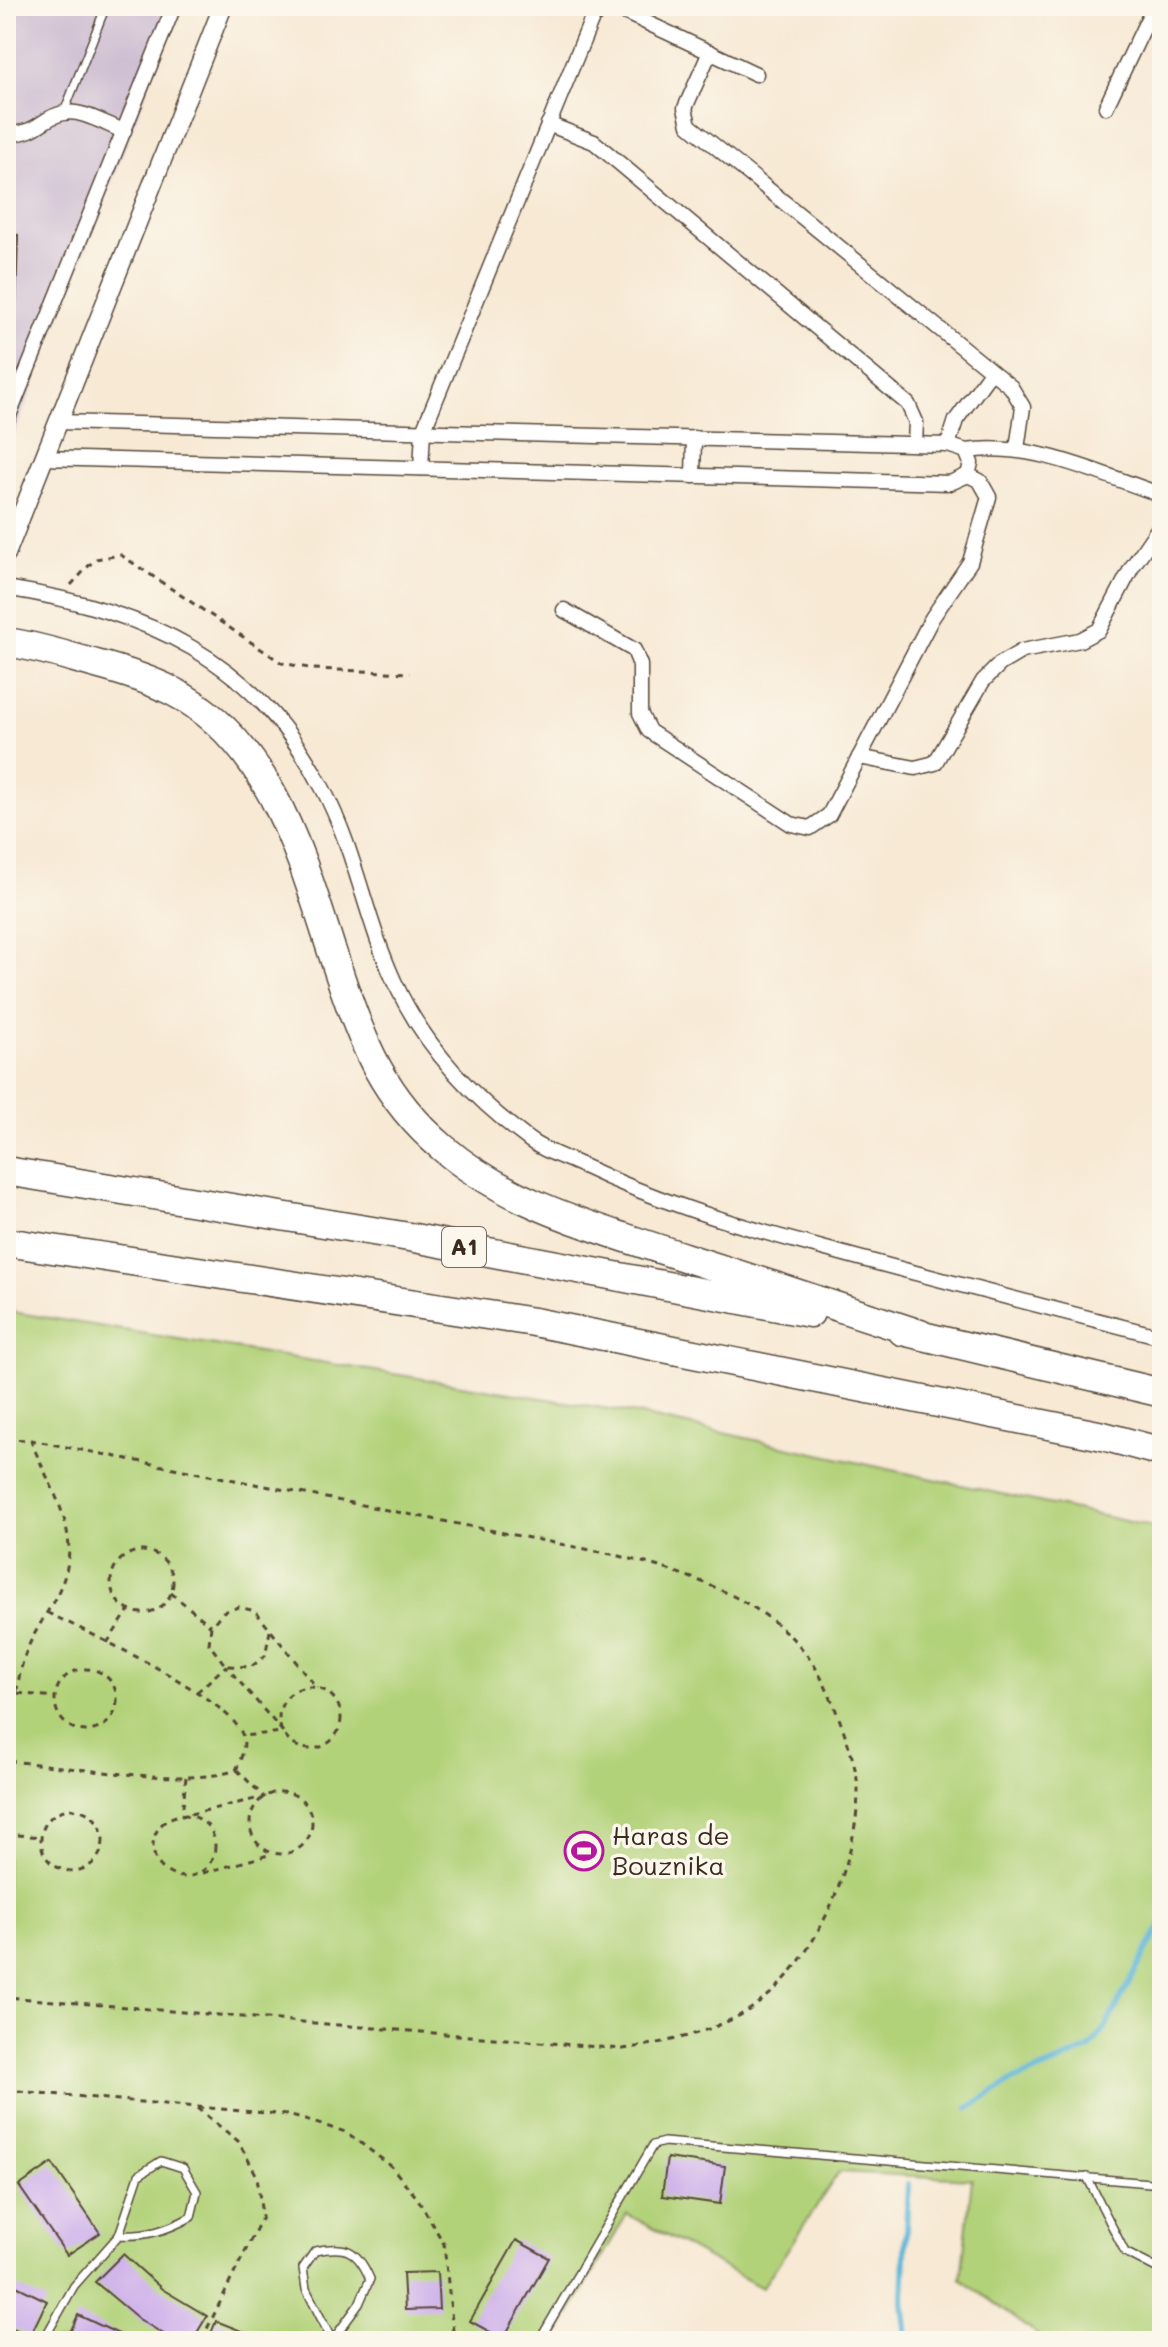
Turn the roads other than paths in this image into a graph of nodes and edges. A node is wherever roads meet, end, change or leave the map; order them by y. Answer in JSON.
{"nodes":[{"id":1,"x":106,"y":6,"type":"edge"},
{"id":2,"x":174,"y":6,"type":"edge"},
{"id":3,"x":223,"y":6,"type":"edge"},
{"id":4,"x":1154,"y":6,"type":"edge"},
{"id":5,"x":592,"y":11,"type":"edge"},
{"id":6,"x":710,"y":52,"type":"junction"},
{"id":7,"x":756,"y":74,"type":"dead end"},
{"id":8,"x":1106,"y":107,"type":"dead end"},
{"id":9,"x":63,"y":113,"type":"junction"},
{"id":10,"x":548,"y":124,"type":"junction"},
{"id":11,"x":124,"y":131,"type":"junction"},
{"id":12,"x":6,"y":134,"type":"edge"},
{"id":13,"x":991,"y":372,"type":"junction"},
{"id":14,"x":58,"y":422,"type":"junction"},
{"id":15,"x":6,"y":423,"type":"edge"},
{"id":16,"x":423,"y":431,"type":"junction"},
{"id":17,"x":694,"y":438,"type":"junction"},
{"id":18,"x":915,"y":444,"type":"junction"},
{"id":19,"x":948,"y":445,"type":"junction"},
{"id":20,"x":1017,"y":449,"type":"junction"},
{"id":21,"x":966,"y":451,"type":"junction"},
{"id":22,"x":43,"y":458,"type":"junction"},
{"id":23,"x":421,"y":468,"type":"junction"},
{"id":24,"x":968,"y":475,"type":"junction"},
{"id":25,"x":693,"y":476,"type":"junction"},
{"id":26,"x":1162,"y":495,"type":"edge"},
{"id":27,"x":1162,"y":523,"type":"edge"},
{"id":28,"x":6,"y":554,"type":"edge"},
{"id":29,"x":6,"y":588,"type":"edge"},
{"id":30,"x":564,"y":610,"type":"dead end"},
{"id":31,"x":6,"y":642,"type":"edge"},
{"id":32,"x":859,"y":757,"type":"junction"},
{"id":33,"x":6,"y":1171,"type":"edge"},
{"id":34,"x":6,"y":1242,"type":"edge"},
{"id":35,"x":6,"y":1254,"type":"edge"},
{"id":36,"x":200,"y":1270,"type":"junction"},
{"id":37,"x":920,"y":1334,"type":"junction"},
{"id":38,"x":1162,"y":1337,"type":"edge"},
{"id":39,"x":1162,"y":1393,"type":"edge"},
{"id":40,"x":1162,"y":1452,"type":"edge"},
{"id":41,"x":1087,"y":2177,"type":"junction"},
{"id":42,"x":1162,"y":2184,"type":"edge"},
{"id":43,"x":119,"y":2235,"type":"junction"},
{"id":44,"x":1162,"y":2271,"type":"edge"},
{"id":45,"x":332,"y":2340,"type":"edge"},
{"id":46,"x":43,"y":2341,"type":"edge"},
{"id":47,"x":539,"y":2341,"type":"edge"}],
"edges":[{"from":1,"to":9,"type":"lane"},
{"from":2,"to":11,"type":"street"},
{"from":3,"to":14,"type":"street"},
{"from":4,"to":8,"type":"street"},
{"from":5,"to":6,"type":"street"},
{"from":5,"to":10,"type":"street"},
{"from":6,"to":7,"type":"street"},
{"from":6,"to":13,"type":"street"},
{"from":9,"to":11,"type":"street"},
{"from":9,"to":12,"type":"street"},
{"from":10,"to":16,"type":"street"},
{"from":10,"to":18,"type":"street"},
{"from":11,"to":15,"type":"street"},
{"from":13,"to":19,"type":"street"},
{"from":13,"to":20,"type":"street"},
{"from":14,"to":16,"type":"street"},
{"from":14,"to":22,"type":"street"},
{"from":16,"to":17,"type":"street"},
{"from":16,"to":23,"type":"street"},
{"from":17,"to":18,"type":"street"},
{"from":17,"to":25,"type":"street"},
{"from":18,"to":19,"type":"street"},
{"from":19,"to":21,"type":"street"},
{"from":20,"to":21,"type":"street"},
{"from":20,"to":26,"type":"street"},
{"from":21,"to":24,"type":"street"},
{"from":22,"to":23,"type":"street"},
{"from":22,"to":28,"type":"street"},
{"from":23,"to":25,"type":"street"},
{"from":24,"to":25,"type":"street"},
{"from":24,"to":32,"type":"street"},
{"from":27,"to":32,"type":"street"},
{"from":29,"to":38,"type":"street"},
{"from":30,"to":32,"type":"street"},
{"from":31,"to":37,"type":"highway"},
{"from":33,"to":37,"type":"highway","number":"A1"},
{"from":34,"to":36,"type":"highway"},
{"from":35,"to":36,"type":"highway"},
{"from":36,"to":40,"type":"highway"},
{"from":37,"to":39,"type":"highway","number":"A1"},
{"from":41,"to":42,"type":"lane"},
{"from":41,"to":44,"type":"lane"},
{"from":41,"to":47,"type":"lane"},
{"from":43,"to":43,"type":"lane"},
{"from":43,"to":46,"type":"lane"},
{"from":45,"to":45,"type":"lane"}]}
